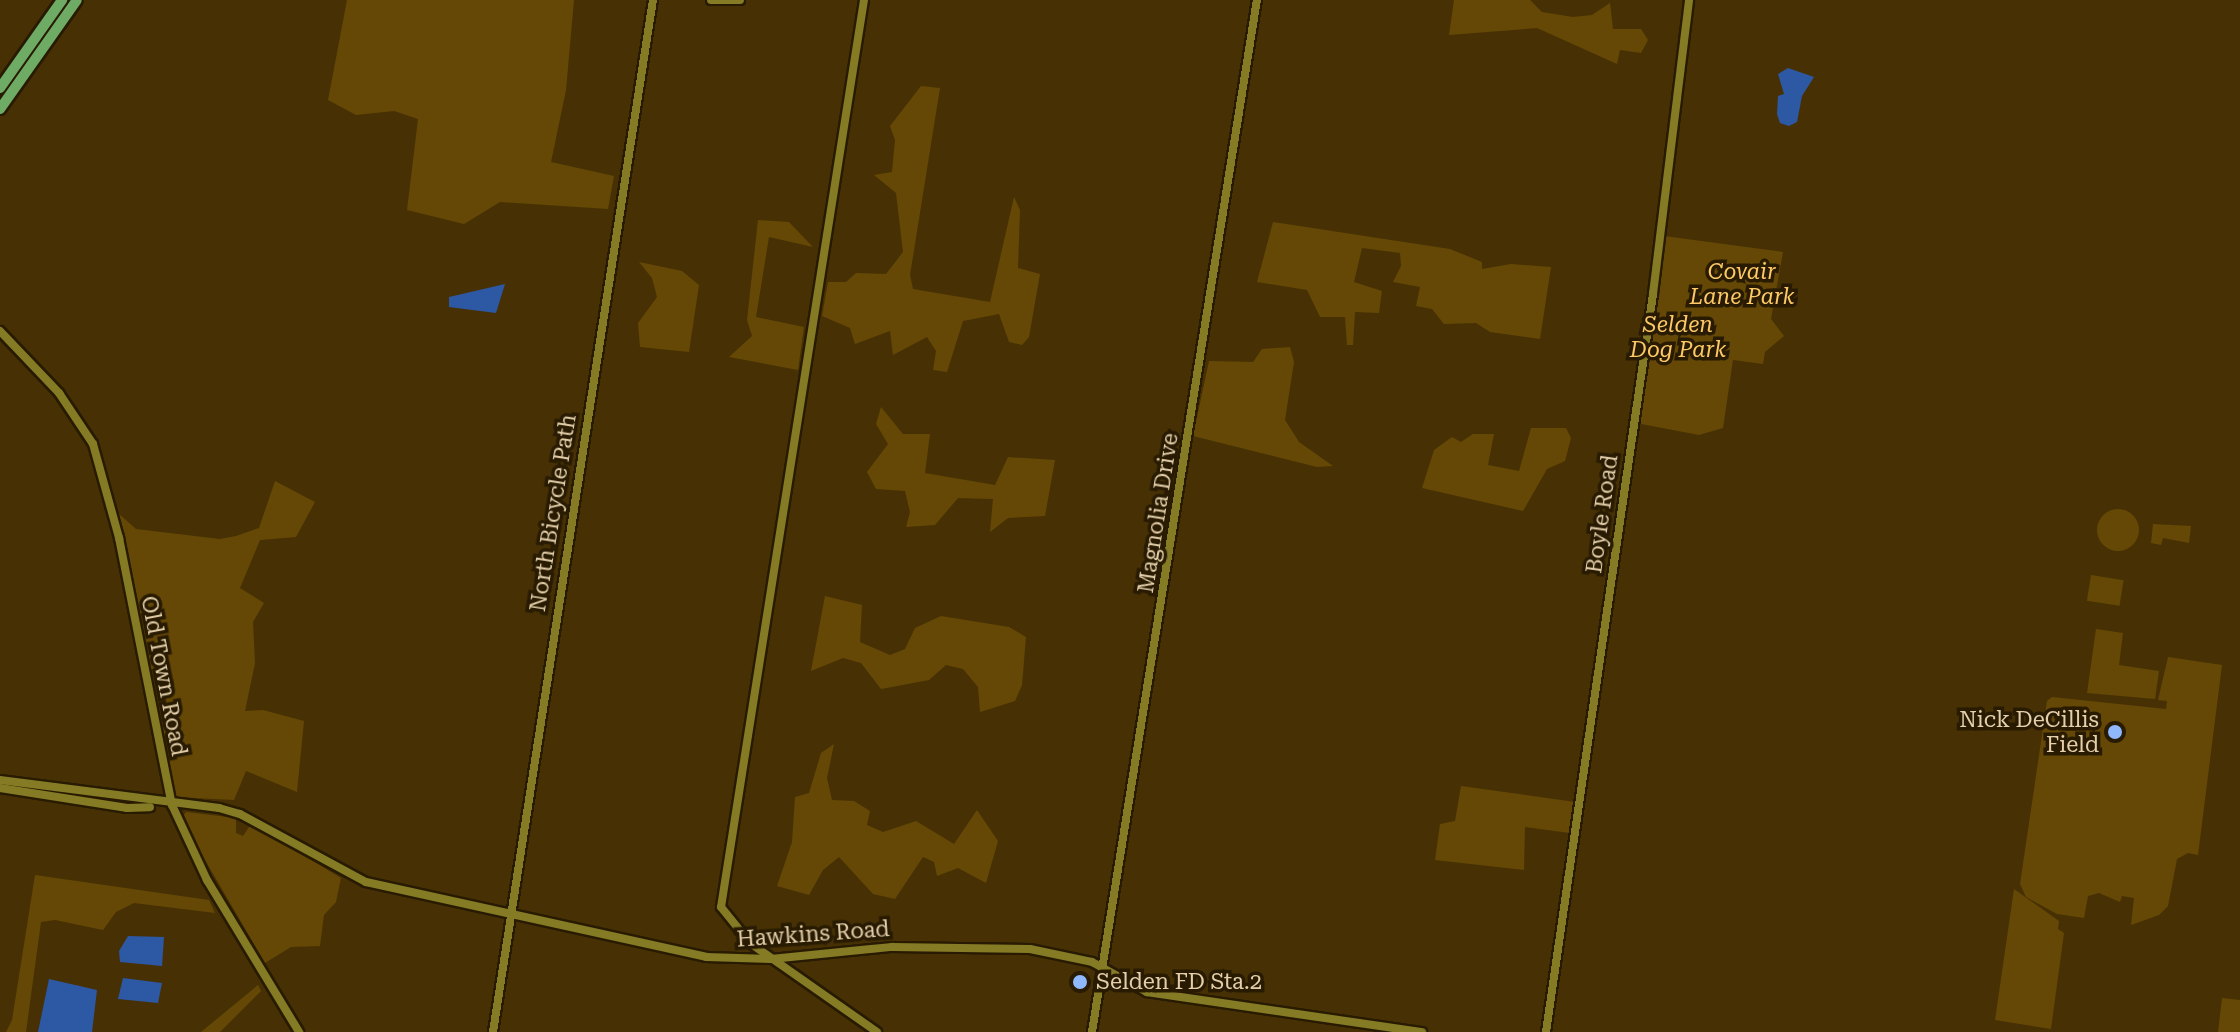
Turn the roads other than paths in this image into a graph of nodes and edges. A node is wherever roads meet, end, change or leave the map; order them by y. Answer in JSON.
{"nodes":[{"id":1,"x":62,"y":0,"type":"edge"},
{"id":2,"x":77,"y":0,"type":"edge"},
{"id":3,"x":653,"y":0,"type":"edge"},
{"id":4,"x":711,"y":0,"type":"edge"},
{"id":5,"x":740,"y":0,"type":"edge"},
{"id":6,"x":864,"y":0,"type":"edge"},
{"id":7,"x":1257,"y":0,"type":"edge"},
{"id":8,"x":1689,"y":0,"type":"edge"},
{"id":9,"x":0,"y":88,"type":"edge"},
{"id":10,"x":0,"y":109,"type":"edge"},
{"id":11,"x":0,"y":331,"type":"edge"},
{"id":12,"x":0,"y":780,"type":"edge"},
{"id":13,"x":0,"y":788,"type":"edge"},
{"id":14,"x":172,"y":805,"type":"junction"},
{"id":15,"x":510,"y":915,"type":"junction"},
{"id":16,"x":771,"y":959,"type":"junction"},
{"id":17,"x":1103,"y":972,"type":"junction"},
{"id":18,"x":1119,"y":979,"type":"junction"},
{"id":19,"x":1100,"y":988,"type":"junction"},
{"id":20,"x":299,"y":1032,"type":"edge"},
{"id":21,"x":493,"y":1032,"type":"edge"},
{"id":22,"x":877,"y":1032,"type":"edge"},
{"id":23,"x":1092,"y":1032,"type":"edge"},
{"id":24,"x":1422,"y":1032,"type":"edge"},
{"id":25,"x":1546,"y":1032,"type":"edge"}],
"edges":[{"from":1,"to":9,"type":"highway"},
{"from":2,"to":10,"type":"highway"},
{"from":3,"to":15,"type":"street","name":"North Bicycle Path"},
{"from":4,"to":5,"type":"street"},
{"from":6,"to":16,"type":"street"},
{"from":7,"to":17,"type":"street","name":"Magnolia Drive"},
{"from":8,"to":25,"type":"street","name":"Boyle Road"},
{"from":11,"to":14,"type":"street","name":"Old Town Road"},
{"from":12,"to":14,"type":"street"},
{"from":13,"to":14,"type":"street"},
{"from":14,"to":15,"type":"street","name":"Hawkins Road"},
{"from":14,"to":20,"type":"street","name":"Old Town Road"},
{"from":15,"to":16,"type":"street","name":"Hawkins Road"},
{"from":15,"to":21,"type":"street","name":"North Bicycle Path"},
{"from":16,"to":17,"type":"street","name":"Hawkins Road"},
{"from":16,"to":22,"type":"street"},
{"from":17,"to":18,"type":"street","name":"Hawkins Road"},
{"from":17,"to":19,"type":"street","name":"Magnolia Drive"},
{"from":18,"to":19,"type":"street"},
{"from":18,"to":24,"type":"street","name":"Hawkins Road"},
{"from":19,"to":23,"type":"street","name":"Magnolia Drive"}]}
